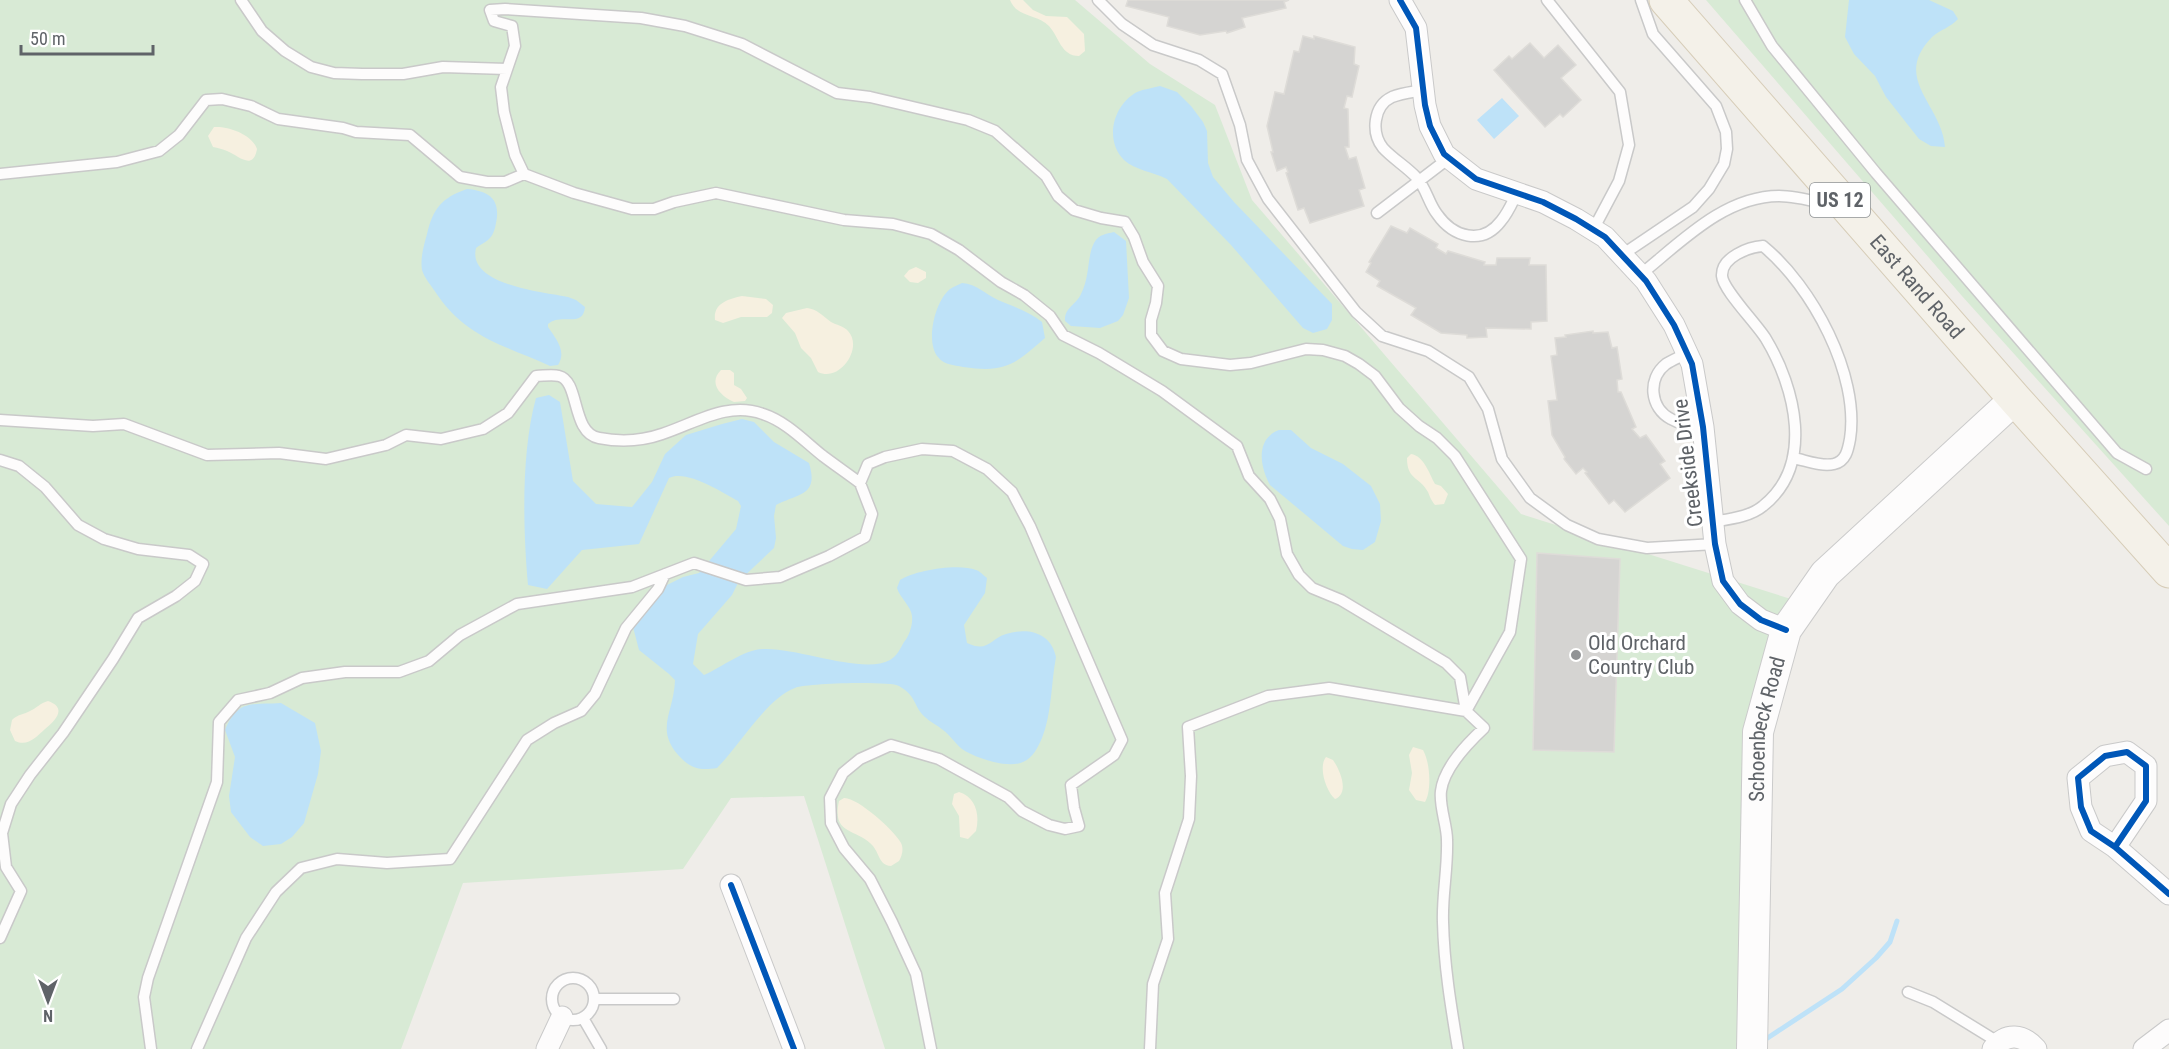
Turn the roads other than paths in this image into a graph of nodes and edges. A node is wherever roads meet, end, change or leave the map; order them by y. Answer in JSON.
{"nodes":[{"id":1,"x":241,"y":0,"type":"edge"},
{"id":2,"x":1098,"y":0,"type":"edge"},
{"id":3,"x":1400,"y":0,"type":"edge"},
{"id":4,"x":1547,"y":0,"type":"edge"},
{"id":5,"x":1641,"y":0,"type":"edge"},
{"id":6,"x":1666,"y":0,"type":"edge"},
{"id":7,"x":1745,"y":0,"type":"edge"},
{"id":8,"x":507,"y":69,"type":"junction"},
{"id":9,"x":1424,"y":90,"type":"junction"},
{"id":10,"x":1449,"y":158,"type":"junction"},
{"id":11,"x":0,"y":174,"type":"edge"},
{"id":12,"x":524,"y":174,"type":"junction"},
{"id":13,"x":1419,"y":180,"type":"junction"},
{"id":14,"x":1517,"y":193,"type":"junction"},
{"id":15,"x":1850,"y":211,"type":"junction"},
{"id":16,"x":1377,"y":213,"type":"dead end"},
{"id":17,"x":1593,"y":230,"type":"junction"},
{"id":18,"x":1622,"y":255,"type":"junction"},
{"id":19,"x":1640,"y":274,"type":"junction"},
{"id":20,"x":1687,"y":353,"type":"junction"},
{"id":21,"x":2015,"y":399,"type":"junction"},
{"id":22,"x":0,"y":420,"type":"edge"},
{"id":23,"x":1703,"y":427,"type":"junction"},
{"id":24,"x":1793,"y":458,"type":"junction"},
{"id":25,"x":0,"y":460,"type":"edge"},
{"id":26,"x":2146,"y":469,"type":"dead end"},
{"id":27,"x":860,"y":483,"type":"junction"},
{"id":28,"x":1712,"y":522,"type":"junction"},
{"id":29,"x":1715,"y":544,"type":"junction"},
{"id":30,"x":2169,"y":571,"type":"edge"},
{"id":31,"x":665,"y":574,"type":"junction"},
{"id":32,"x":1786,"y":630,"type":"junction"},
{"id":33,"x":1466,"y":711,"type":"junction"},
{"id":34,"x":2115,"y":847,"type":"dead end"},
{"id":35,"x":731,"y":885,"type":"dead end"},
{"id":36,"x":2169,"y":894,"type":"edge"},
{"id":37,"x":0,"y":938,"type":"edge"},
{"id":38,"x":1908,"y":992,"type":"dead end"},
{"id":39,"x":594,"y":999,"type":"junction"},
{"id":40,"x":674,"y":999,"type":"dead end"},
{"id":41,"x":562,"y":1017,"type":"junction"},
{"id":42,"x":583,"y":1018,"type":"junction"},
{"id":43,"x":2169,"y":1030,"type":"edge"},
{"id":44,"x":1995,"y":1045,"type":"edge"},
{"id":45,"x":151,"y":1049,"type":"edge"},
{"id":46,"x":196,"y":1049,"type":"edge"},
{"id":47,"x":548,"y":1049,"type":"edge"},
{"id":48,"x":601,"y":1049,"type":"edge"},
{"id":49,"x":794,"y":1049,"type":"edge"},
{"id":50,"x":932,"y":1049,"type":"edge"},
{"id":51,"x":1150,"y":1049,"type":"edge"},
{"id":52,"x":1458,"y":1049,"type":"edge"},
{"id":53,"x":1752,"y":1049,"type":"edge"},
{"id":54,"x":2036,"y":1049,"type":"edge"},
{"id":55,"x":2144,"y":1049,"type":"edge"}],
"edges":[{"from":1,"to":8,"type":"lane"},
{"from":2,"to":29,"type":"lane"},
{"from":3,"to":9,"type":"street","name":"Creekside Drive"},
{"from":4,"to":17,"type":"lane"},
{"from":5,"to":18,"type":"lane"},
{"from":6,"to":15,"type":"main road","name":"East Rand Road","number":"US 12"},
{"from":7,"to":26,"type":"lane"},
{"from":8,"to":12,"type":"lane"},
{"from":8,"to":33,"type":"lane"},
{"from":9,"to":10,"type":"street","name":"Creekside Drive"},
{"from":9,"to":13,"type":"lane"},
{"from":10,"to":13,"type":"lane"},
{"from":10,"to":14,"type":"street","name":"Creekside Drive"},
{"from":11,"to":12,"type":"lane"},
{"from":12,"to":33,"type":"lane"},
{"from":13,"to":14,"type":"lane"},
{"from":13,"to":16,"type":"lane"},
{"from":14,"to":17,"type":"street","name":"Creekside Drive"},
{"from":15,"to":19,"type":"lane"},
{"from":15,"to":21,"type":"main road","name":"East Rand Road","number":"US 12"},
{"from":17,"to":18,"type":"street","name":"Creekside Drive"},
{"from":18,"to":19,"type":"street","name":"Creekside Drive"},
{"from":19,"to":20,"type":"street","name":"Creekside Drive"},
{"from":20,"to":23,"type":"street","name":"Creekside Drive"},
{"from":20,"to":23,"type":"lane"},
{"from":21,"to":30,"type":"main road","name":"East Rand Road","number":"US 12"},
{"from":21,"to":32,"type":"main road","name":"Schoenbeck Road"},
{"from":22,"to":27,"type":"lane"},
{"from":23,"to":28,"type":"street","name":"Creekside Drive"},
{"from":24,"to":24,"type":"lane"},
{"from":24,"to":28,"type":"lane"},
{"from":25,"to":37,"type":"lane"},
{"from":27,"to":31,"type":"lane"},
{"from":27,"to":50,"type":"lane"},
{"from":28,"to":29,"type":"street","name":"Creekside Drive"},
{"from":29,"to":32,"type":"street","name":"Creekside Drive"},
{"from":31,"to":45,"type":"lane"},
{"from":31,"to":46,"type":"lane"},
{"from":32,"to":53,"type":"main road","name":"Schoenbeck Road"},
{"from":33,"to":51,"type":"lane"},
{"from":33,"to":52,"type":"lane"},
{"from":34,"to":36,"type":"street"},
{"from":35,"to":49,"type":"street"},
{"from":38,"to":44,"type":"lane"},
{"from":39,"to":40,"type":"lane"},
{"from":39,"to":41,"type":"lane"},
{"from":39,"to":42,"type":"lane"},
{"from":41,"to":42,"type":"lane"},
{"from":41,"to":47,"type":"street"},
{"from":42,"to":48,"type":"lane"},
{"from":43,"to":55,"type":"street"},
{"from":44,"to":54,"type":"street"}]}
